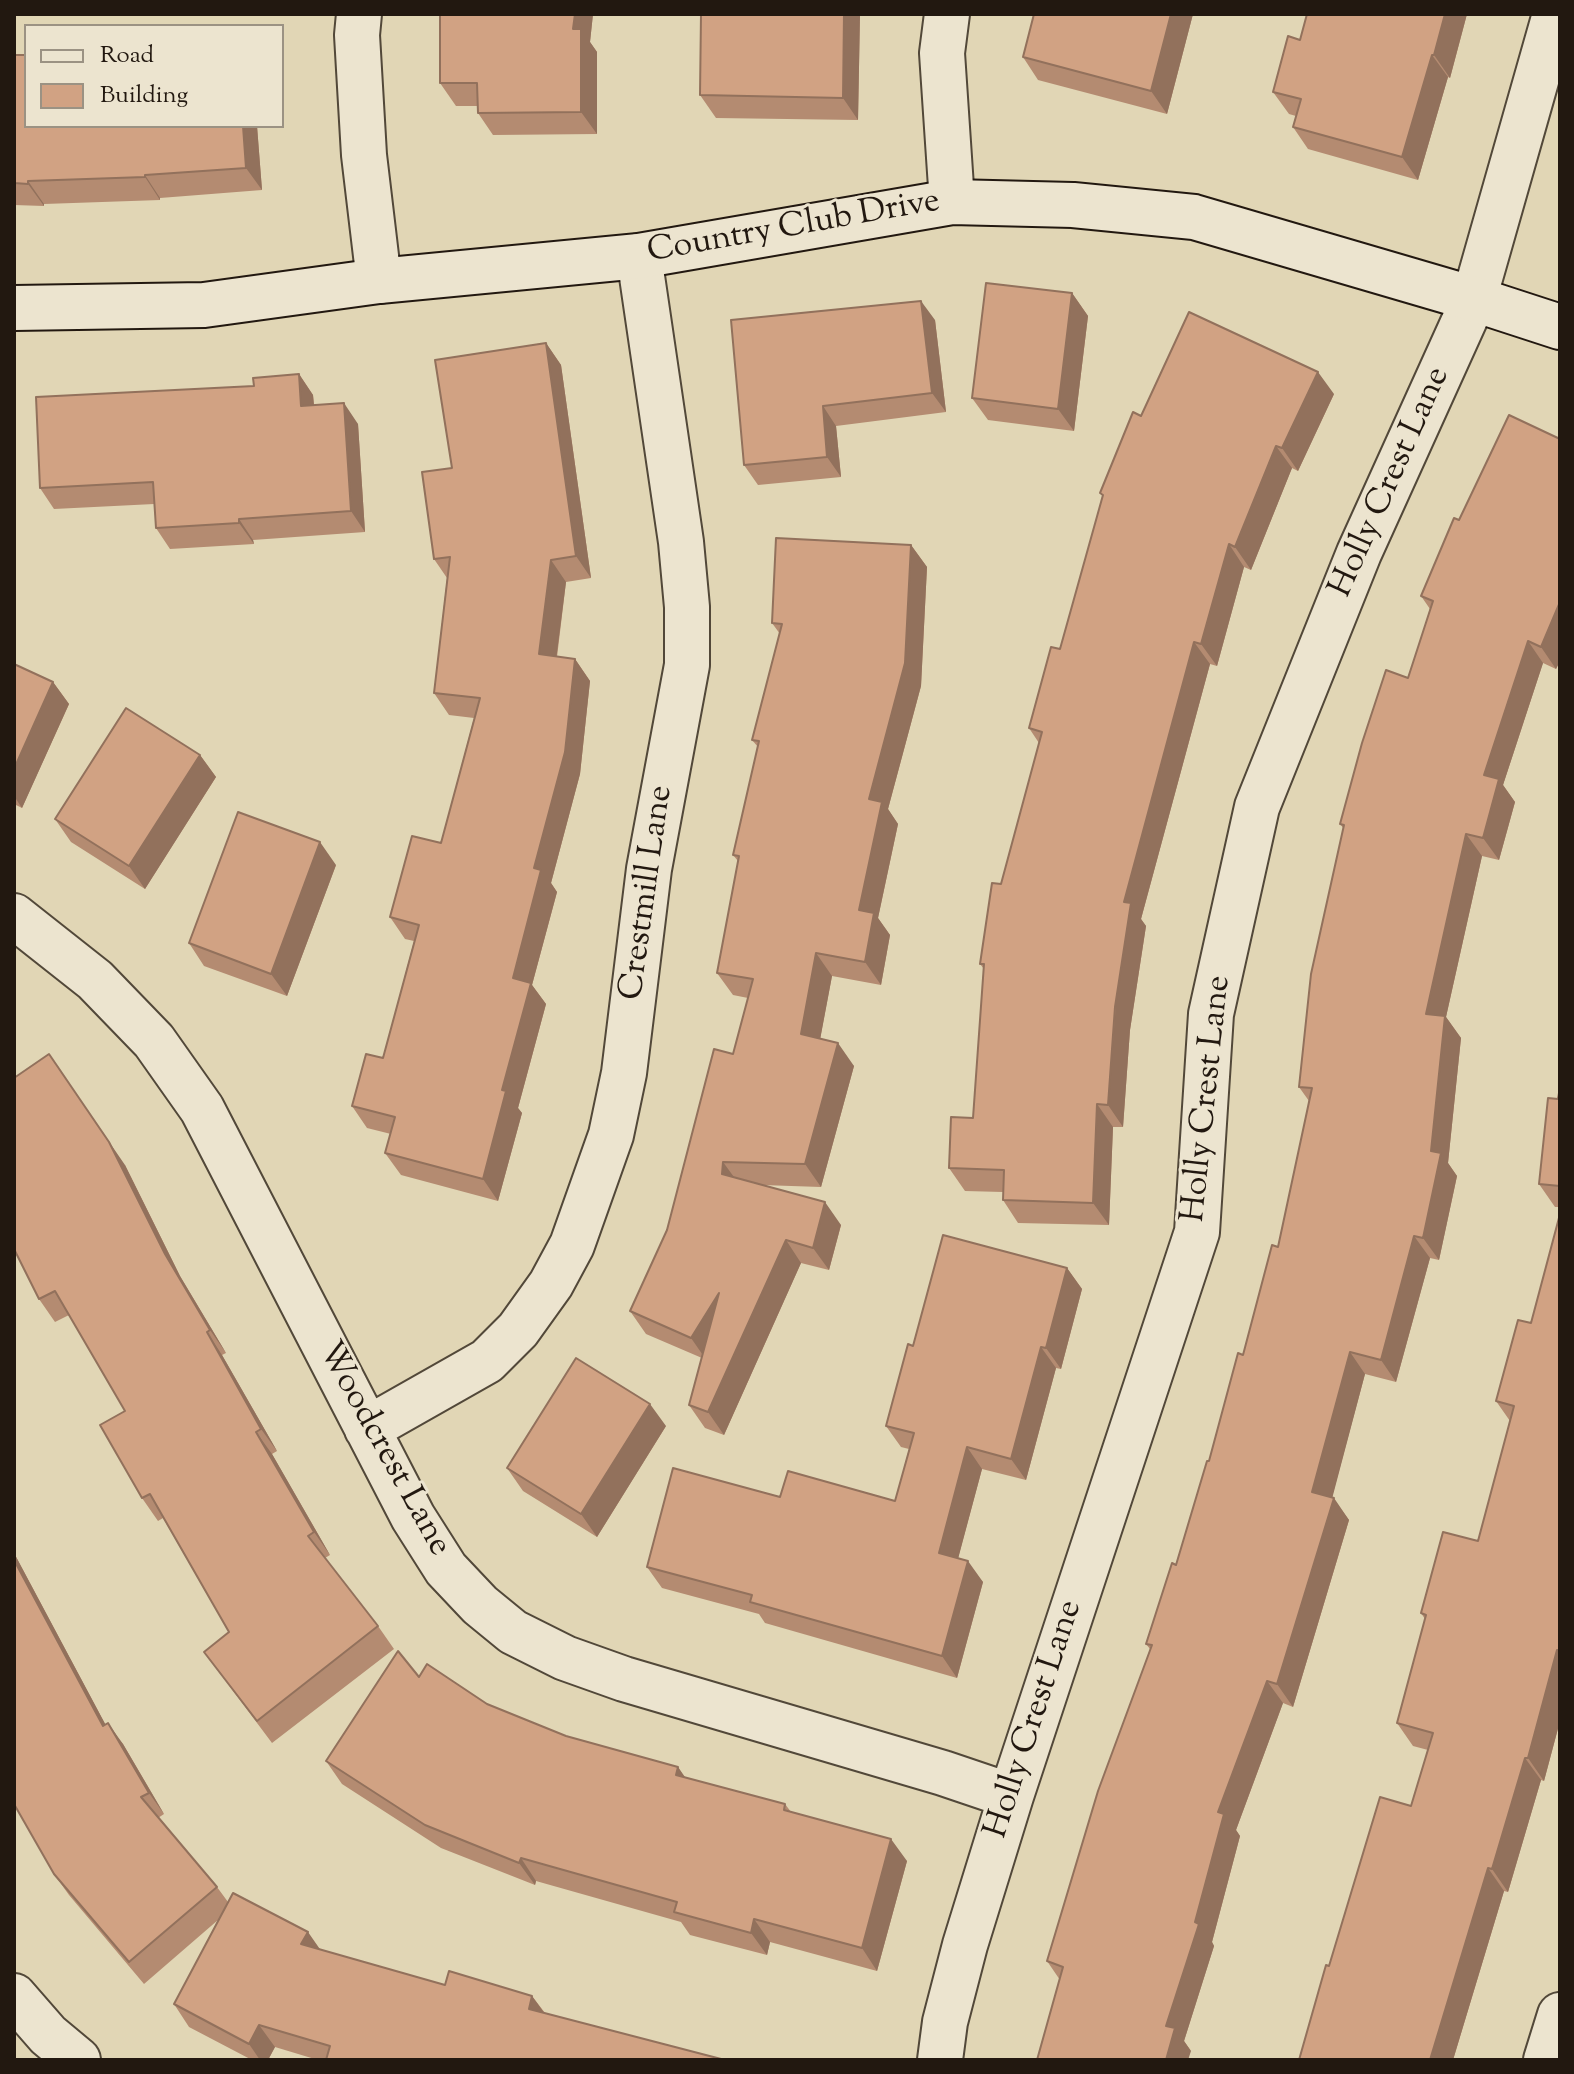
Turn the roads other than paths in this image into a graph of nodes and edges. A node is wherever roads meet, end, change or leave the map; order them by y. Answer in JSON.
{"nodes":[{"id":1,"x":359,"y":14,"type":"edge"},
{"id":2,"x":947,"y":14,"type":"edge"},
{"id":3,"x":1555,"y":14,"type":"edge"},
{"id":4,"x":952,"y":202,"type":"junction"},
{"id":5,"x":639,"y":256,"type":"junction"},
{"id":6,"x":379,"y":281,"type":"junction"},
{"id":7,"x":1474,"y":299,"type":"junction"},
{"id":8,"x":14,"y":308,"type":"edge"},
{"id":9,"x":1560,"y":327,"type":"edge"},
{"id":10,"x":14,"y":916,"type":"edge"},
{"id":11,"x":367,"y":1429,"type":"junction"},
{"id":12,"x":1011,"y":1796,"type":"junction"},
{"id":13,"x":14,"y":1996,"type":"edge"},
{"id":14,"x":1560,"y":2015,"type":"edge"},
{"id":15,"x":78,"y":2060,"type":"edge"},
{"id":16,"x":940,"y":2060,"type":"edge"},
{"id":17,"x":1546,"y":2060,"type":"edge"}],
"edges":[{"from":1,"to":6,"type":"street"},
{"from":2,"to":4,"type":"street"},
{"from":3,"to":7,"type":"street","name":"Holly Crest Lane"},
{"from":4,"to":5,"type":"street","name":"Country Club Drive"},
{"from":4,"to":7,"type":"street","name":"Country Club Drive"},
{"from":5,"to":6,"type":"street","name":"Country Club Drive"},
{"from":5,"to":11,"type":"street","name":"Crestmill Lane"},
{"from":6,"to":8,"type":"street","name":"Country Club Drive"},
{"from":7,"to":9,"type":"street","name":"Country Club Drive"},
{"from":7,"to":12,"type":"street","name":"Holly Crest Lane"},
{"from":10,"to":11,"type":"street","name":"Woodcrest Lane"},
{"from":11,"to":12,"type":"street","name":"Woodcrest Lane"},
{"from":12,"to":16,"type":"street","name":"Holly Crest Lane"},
{"from":13,"to":15,"type":"street"},
{"from":14,"to":17,"type":"street"}]}
